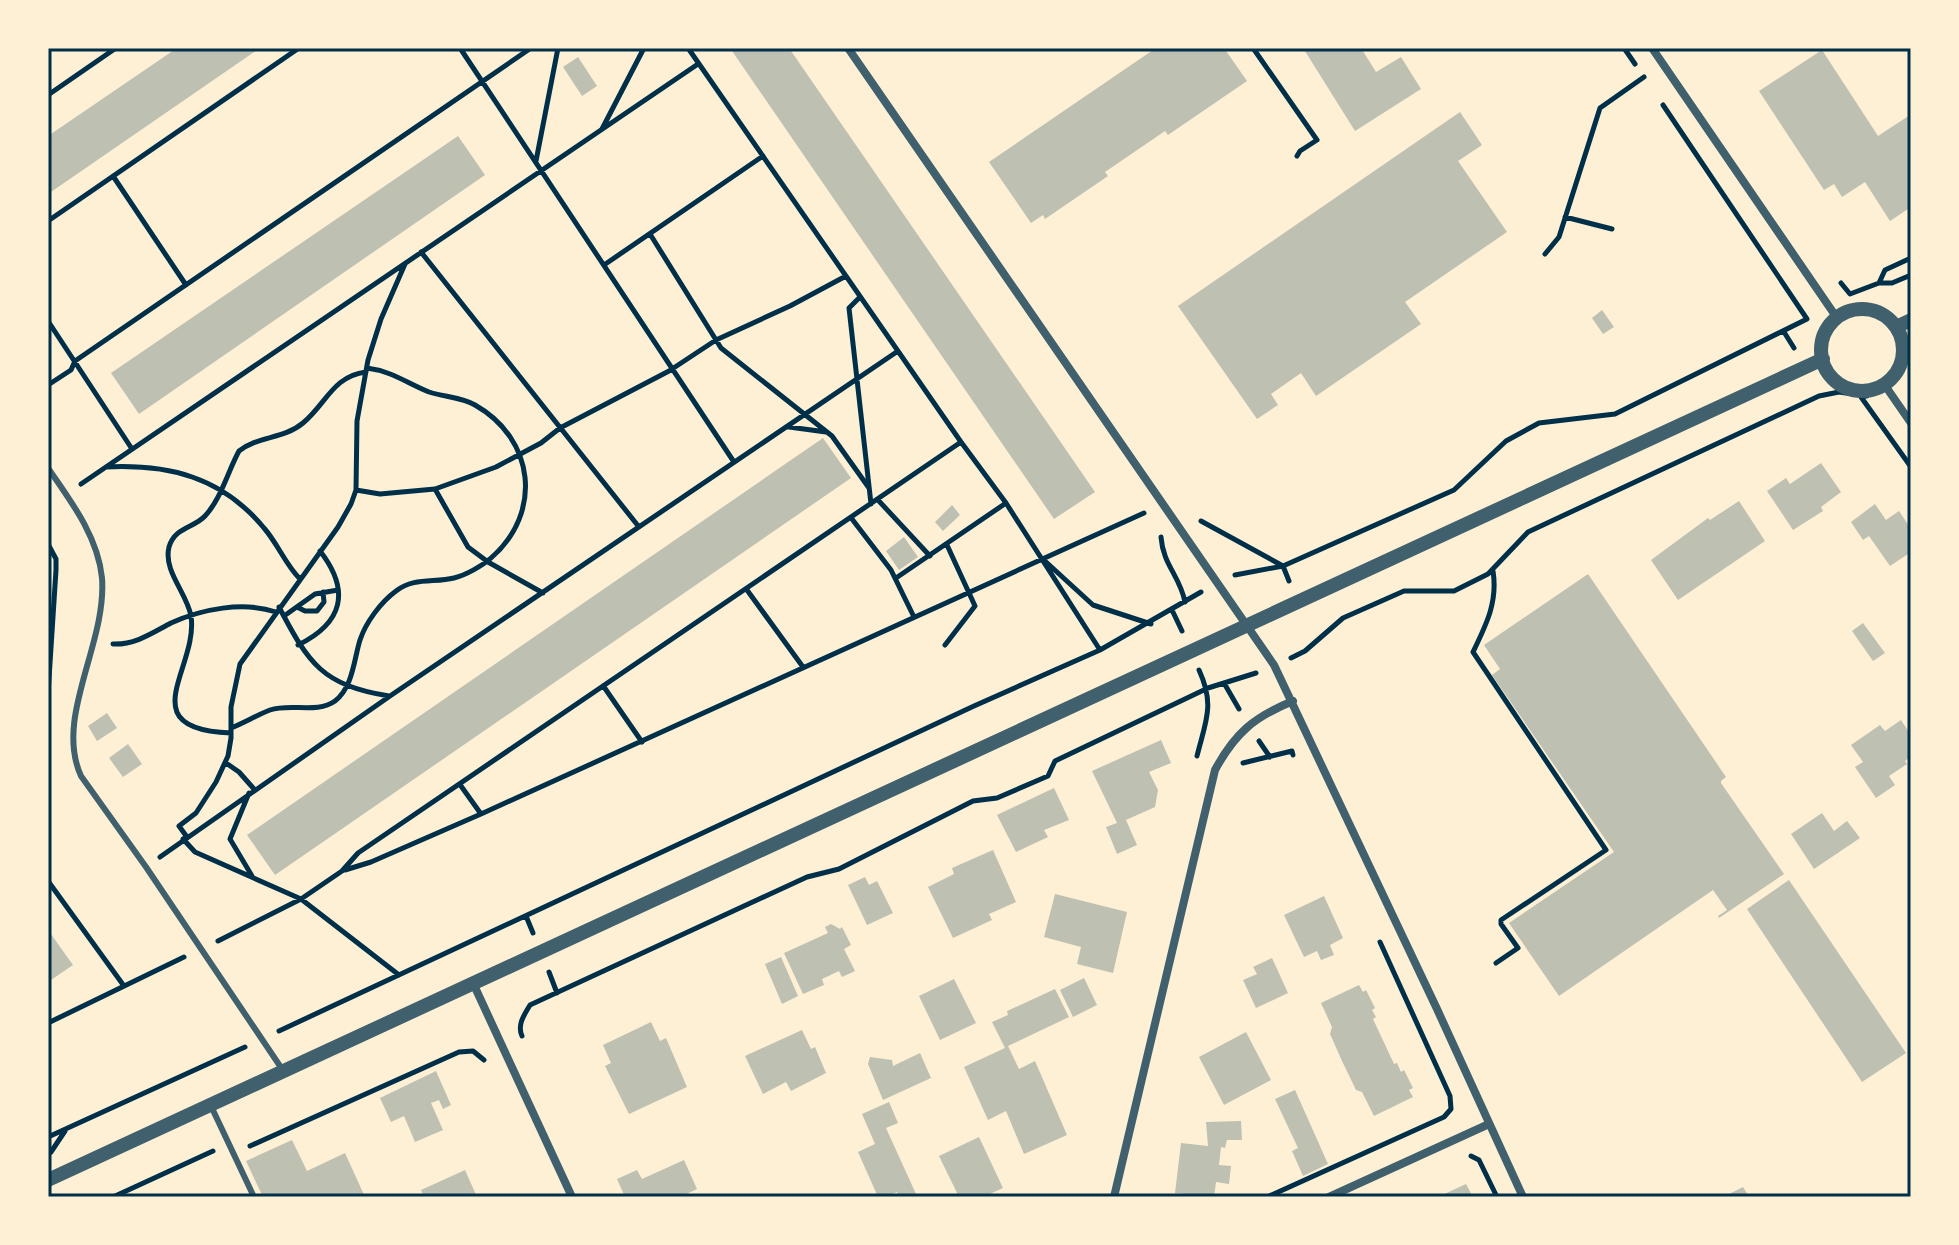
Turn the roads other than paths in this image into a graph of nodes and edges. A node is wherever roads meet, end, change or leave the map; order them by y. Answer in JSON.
{"nodes":[{"id":1,"x":848,"y":48,"type":"edge"},
{"id":2,"x":1652,"y":48,"type":"edge"},
{"id":3,"x":1837,"y":318,"type":"junction"},
{"id":4,"x":1911,"y":320,"type":"edge"},
{"id":5,"x":1896,"y":327,"type":"junction"},
{"id":6,"x":1823,"y":359,"type":"junction"},
{"id":7,"x":1884,"y":384,"type":"junction"},
{"id":8,"x":1911,"y":423,"type":"edge"},
{"id":9,"x":48,"y":468,"type":"edge"},
{"id":10,"x":1247,"y":625,"type":"junction"},
{"id":11,"x":1293,"y":701,"type":"junction"},
{"id":12,"x":473,"y":983,"type":"junction"},
{"id":13,"x":284,"y":1072,"type":"junction"},
{"id":14,"x":211,"y":1106,"type":"junction"},
{"id":15,"x":1489,"y":1124,"type":"junction"},
{"id":16,"x":48,"y":1180,"type":"edge"},
{"id":17,"x":254,"y":1197,"type":"edge"},
{"id":18,"x":572,"y":1197,"type":"edge"},
{"id":19,"x":1114,"y":1197,"type":"edge"},
{"id":20,"x":1329,"y":1197,"type":"edge"},
{"id":21,"x":1523,"y":1197,"type":"edge"}],
"edges":[{"from":1,"to":10,"type":"street"},
{"from":2,"to":3,"type":"street"},
{"from":3,"to":5,"type":"street"},
{"from":3,"to":6,"type":"street"},
{"from":4,"to":5,"type":"street"},
{"from":5,"to":7,"type":"street"},
{"from":6,"to":7,"type":"street"},
{"from":6,"to":10,"type":"street"},
{"from":7,"to":8,"type":"street"},
{"from":9,"to":13,"type":"lane"},
{"from":10,"to":11,"type":"street"},
{"from":10,"to":12,"type":"street"},
{"from":11,"to":15,"type":"street"},
{"from":11,"to":19,"type":"street"},
{"from":12,"to":13,"type":"street"},
{"from":12,"to":18,"type":"street"},
{"from":13,"to":14,"type":"street"},
{"from":14,"to":16,"type":"street"},
{"from":14,"to":17,"type":"lane"},
{"from":15,"to":20,"type":"street"},
{"from":15,"to":21,"type":"street"}]}
